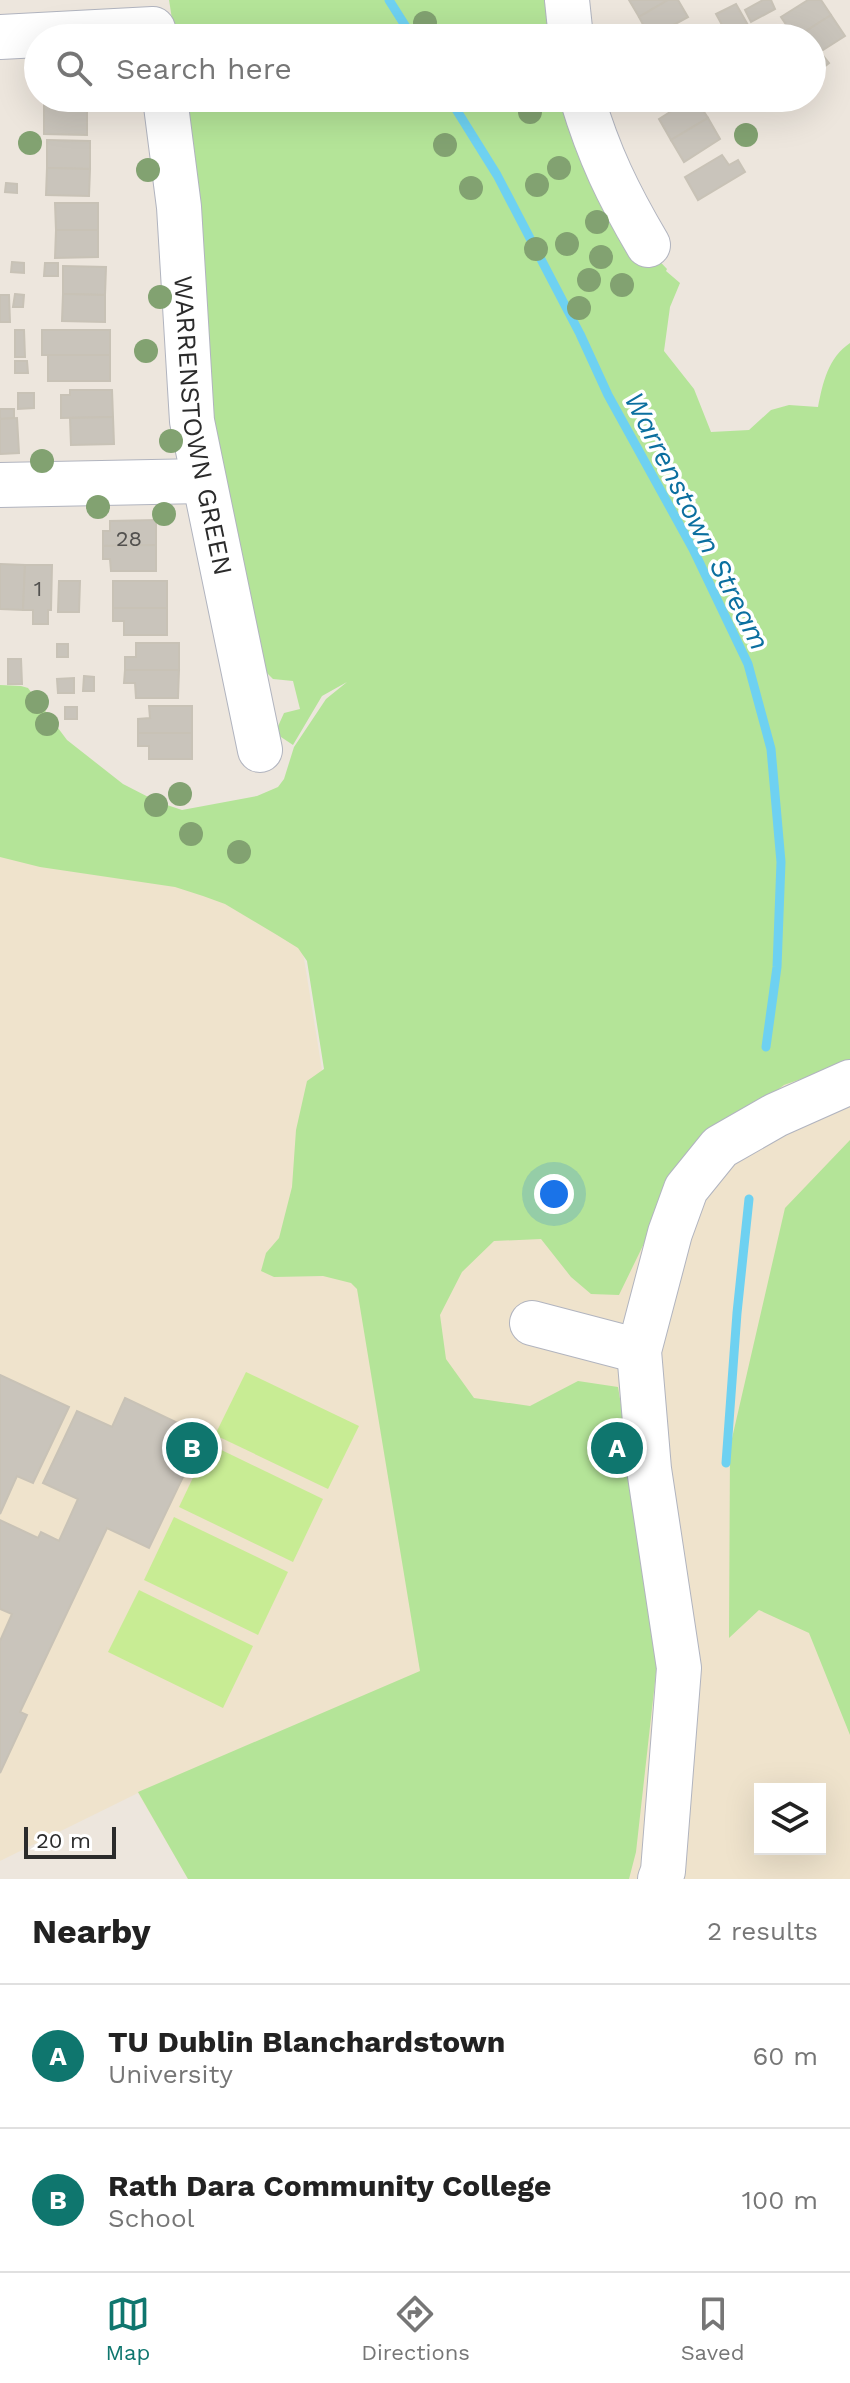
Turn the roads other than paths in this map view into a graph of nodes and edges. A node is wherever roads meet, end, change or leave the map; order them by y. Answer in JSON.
{"nodes":[{"id":1,"x":567,"y":0,"type":"edge"},
{"id":2,"x":152,"y":22,"type":"edge"},
{"id":3,"x":132,"y":24,"type":"edge"},
{"id":4,"x":570,"y":24,"type":"edge"},
{"id":5,"x":24,"y":35,"type":"edge"},
{"id":6,"x":0,"y":37,"type":"edge"},
{"id":7,"x":167,"y":112,"type":"edge"},
{"id":8,"x":586,"y":112,"type":"edge"},
{"id":9,"x":648,"y":245,"type":"dead end"},
{"id":10,"x":203,"y":481,"type":"junction"},
{"id":11,"x":0,"y":485,"type":"edge"},
{"id":12,"x":260,"y":750,"type":"dead end"},
{"id":13,"x":850,"y":1082,"type":"edge"},
{"id":14,"x":532,"y":1323,"type":"dead end"},
{"id":15,"x":639,"y":1351,"type":"junction"},
{"id":16,"x":660,"y":1879,"type":"edge"}],
"edges":[{"from":1,"to":4,"type":"street"},
{"from":2,"to":3,"type":"street"},
{"from":5,"to":6,"type":"street"},
{"from":7,"to":10,"type":"street","name":"WARRENSTOWN GREEN"},
{"from":8,"to":9,"type":"street"},
{"from":10,"to":11,"type":"street"},
{"from":10,"to":12,"type":"street","name":"WARRENSTOWN GREEN"},
{"from":13,"to":15,"type":"street"},
{"from":14,"to":15,"type":"street"},
{"from":15,"to":16,"type":"street"}]}
